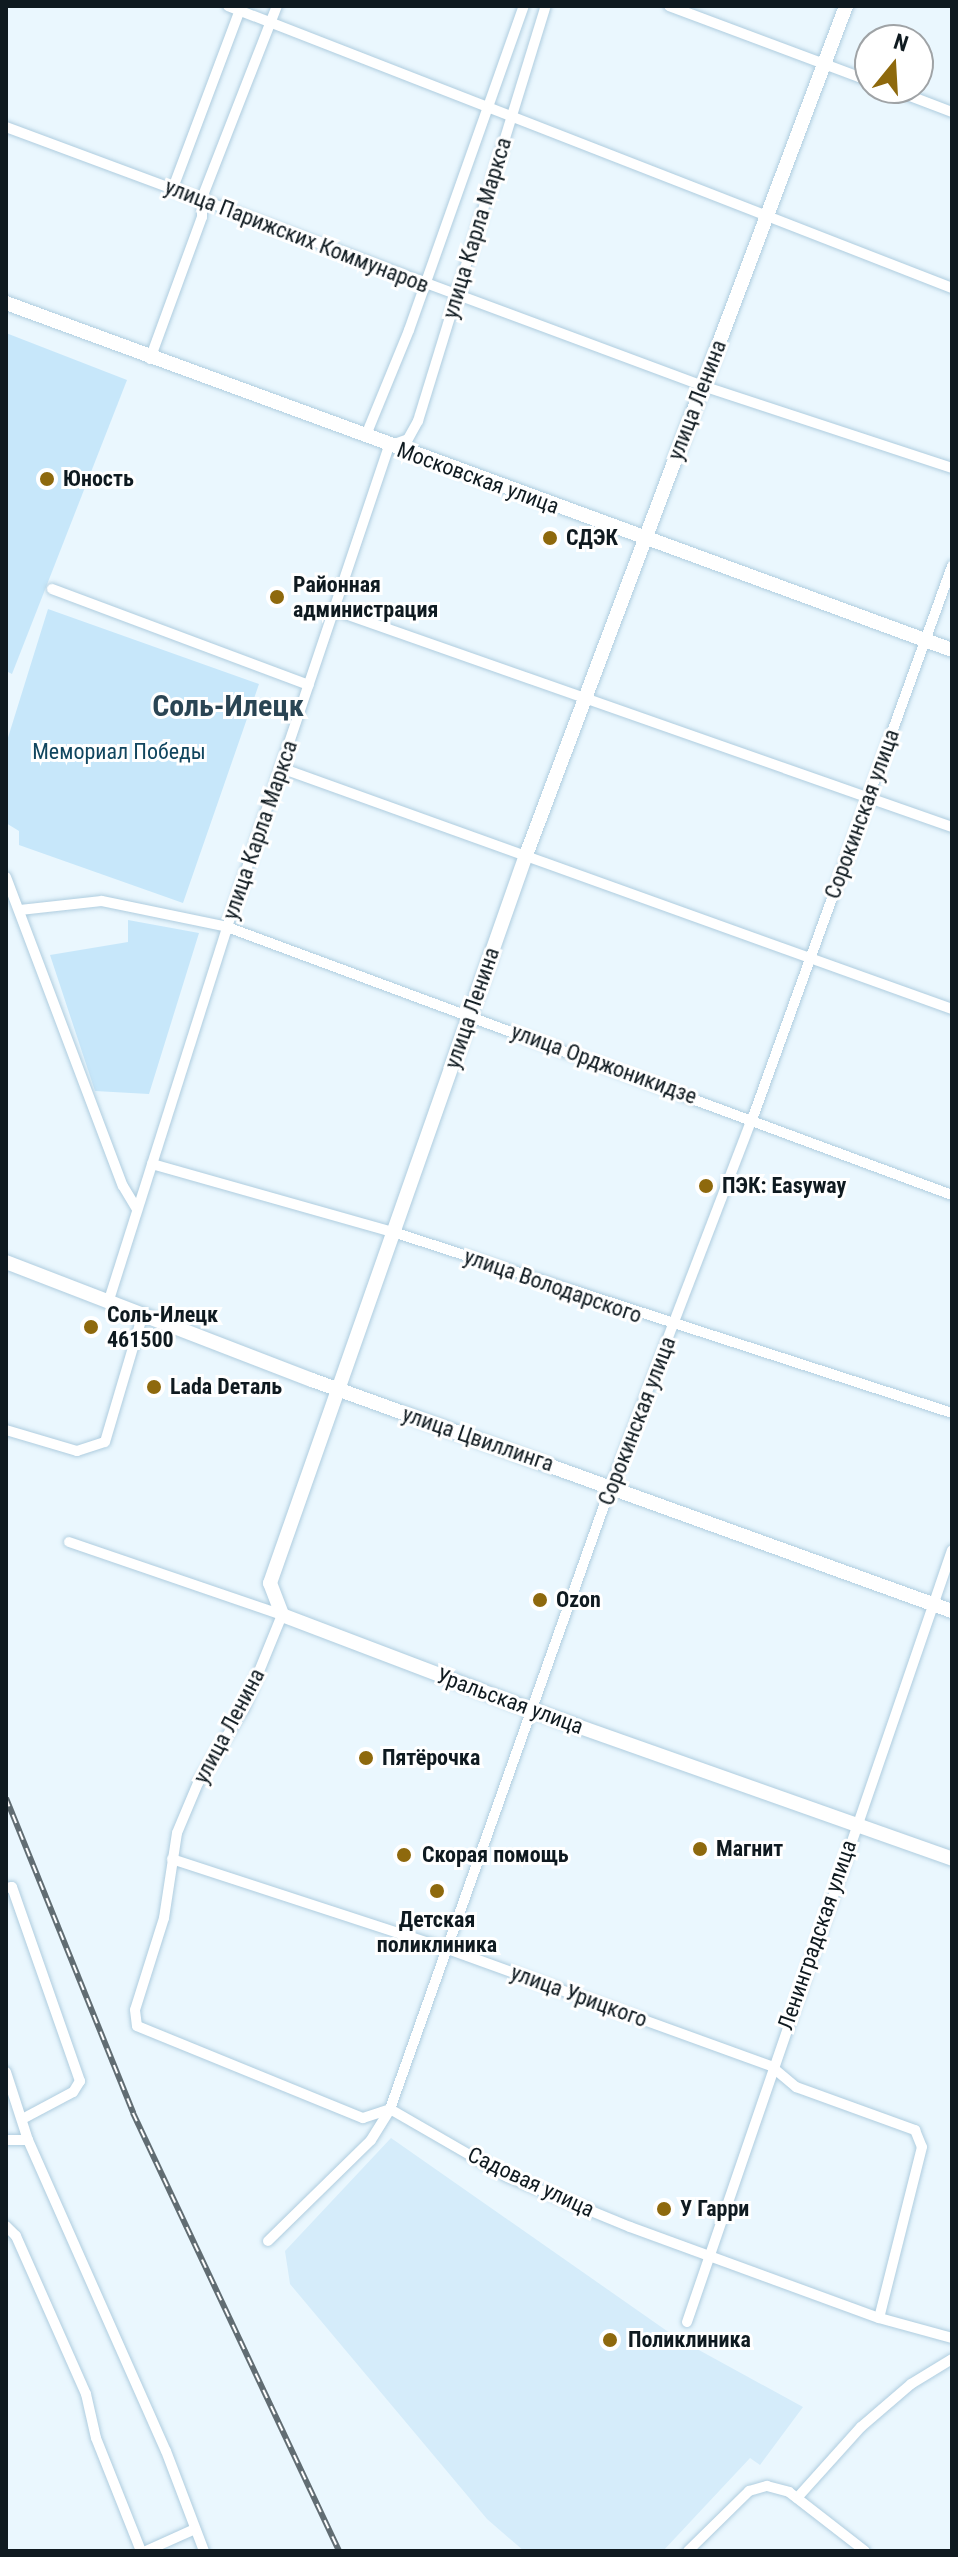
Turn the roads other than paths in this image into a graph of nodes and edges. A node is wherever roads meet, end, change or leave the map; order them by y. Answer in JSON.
{"nodes":[{"id":1,"x":228,"y":6,"type":"edge"},
{"id":2,"x":277,"y":6,"type":"edge"},
{"id":3,"x":524,"y":6,"type":"edge"},
{"id":4,"x":546,"y":6,"type":"edge"},
{"id":5,"x":669,"y":6,"type":"edge"},
{"id":6,"x":846,"y":6,"type":"edge"},
{"id":7,"x":240,"y":8,"type":"edge"},
{"id":8,"x":271,"y":23,"type":"junction"},
{"id":9,"x":824,"y":64,"type":"junction"},
{"id":10,"x":854,"y":75,"type":"edge"},
{"id":11,"x":931,"y":104,"type":"edge"},
{"id":12,"x":488,"y":109,"type":"junction"},
{"id":13,"x":952,"y":112,"type":"edge"},
{"id":14,"x":510,"y":117,"type":"junction"},
{"id":15,"x":6,"y":127,"type":"edge"},
{"id":16,"x":173,"y":188,"type":"junction"},
{"id":17,"x":202,"y":198,"type":"junction"},
{"id":18,"x":765,"y":220,"type":"junction"},
{"id":19,"x":425,"y":284,"type":"junction"},
{"id":20,"x":952,"y":288,"type":"edge"},
{"id":21,"x":458,"y":296,"type":"junction"},
{"id":22,"x":6,"y":303,"type":"edge"},
{"id":23,"x":150,"y":359,"type":"junction"},
{"id":24,"x":703,"y":386,"type":"junction"},
{"id":25,"x":366,"y":435,"type":"junction"},
{"id":26,"x":389,"y":446,"type":"junction"},
{"id":27,"x":952,"y":468,"type":"edge"},
{"id":28,"x":644,"y":539,"type":"junction"},
{"id":29,"x":952,"y":566,"type":"edge"},
{"id":30,"x":52,"y":589,"type":"dead end"},
{"id":31,"x":334,"y":610,"type":"junction"},
{"id":32,"x":925,"y":640,"type":"junction"},
{"id":33,"x":952,"y":650,"type":"edge"},
{"id":34,"x":309,"y":685,"type":"junction"},
{"id":35,"x":585,"y":701,"type":"junction"},
{"id":36,"x":281,"y":768,"type":"junction"},
{"id":37,"x":870,"y":795,"type":"junction"},
{"id":38,"x":952,"y":827,"type":"edge"},
{"id":39,"x":526,"y":855,"type":"junction"},
{"id":40,"x":6,"y":877,"type":"edge"},
{"id":41,"x":20,"y":910,"type":"junction"},
{"id":42,"x":227,"y":927,"type":"junction"},
{"id":43,"x":810,"y":956,"type":"junction"},
{"id":44,"x":952,"y":1009,"type":"edge"},
{"id":45,"x":469,"y":1014,"type":"junction"},
{"id":46,"x":753,"y":1117,"type":"junction"},
{"id":47,"x":152,"y":1164,"type":"junction"},
{"id":48,"x":952,"y":1195,"type":"edge"},
{"id":49,"x":137,"y":1209,"type":"junction"},
{"id":50,"x":393,"y":1232,"type":"junction"},
{"id":51,"x":6,"y":1262,"type":"edge"},
{"id":52,"x":108,"y":1303,"type":"junction"},
{"id":53,"x":142,"y":1317,"type":"junction"},
{"id":54,"x":674,"y":1326,"type":"junction"},
{"id":55,"x":339,"y":1390,"type":"junction"},
{"id":56,"x":952,"y":1413,"type":"edge"},
{"id":57,"x":6,"y":1430,"type":"edge"},
{"id":58,"x":611,"y":1486,"type":"junction"},
{"id":59,"x":69,"y":1542,"type":"dead end"},
{"id":60,"x":952,"y":1550,"type":"edge"},
{"id":61,"x":932,"y":1605,"type":"junction"},
{"id":62,"x":952,"y":1611,"type":"edge"},
{"id":63,"x":282,"y":1615,"type":"junction"},
{"id":64,"x":532,"y":1710,"type":"junction"},
{"id":65,"x":855,"y":1826,"type":"junction"},
{"id":66,"x":172,"y":1859,"type":"junction"},
{"id":67,"x":952,"y":1859,"type":"edge"},
{"id":68,"x":6,"y":1888,"type":"edge"},
{"id":69,"x":445,"y":1948,"type":"junction"},
{"id":70,"x":771,"y":2066,"type":"junction"},
{"id":71,"x":6,"y":2072,"type":"edge"},
{"id":72,"x":390,"y":2109,"type":"junction"},
{"id":73,"x":24,"y":2118,"type":"junction"},
{"id":74,"x":6,"y":2140,"type":"edge"},
{"id":75,"x":28,"y":2140,"type":"junction"},
{"id":76,"x":6,"y":2226,"type":"edge"},
{"id":77,"x":268,"y":2241,"type":"dead end"},
{"id":78,"x":706,"y":2255,"type":"junction"},
{"id":79,"x":879,"y":2318,"type":"junction"},
{"id":80,"x":687,"y":2322,"type":"dead end"},
{"id":81,"x":952,"y":2338,"type":"edge"},
{"id":82,"x":952,"y":2359,"type":"edge"},
{"id":83,"x":797,"y":2498,"type":"junction"},
{"id":84,"x":195,"y":2529,"type":"junction"},
{"id":85,"x":144,"y":2551,"type":"edge"},
{"id":86,"x":204,"y":2551,"type":"edge"},
{"id":87,"x":688,"y":2551,"type":"edge"},
{"id":88,"x":865,"y":2551,"type":"edge"}],
"edges":[{"from":1,"to":7,"type":"street"},
{"from":2,"to":8,"type":"street"},
{"from":3,"to":12,"type":"street","name":"улица Карла Маркса"},
{"from":4,"to":14,"type":"street","name":"улица Карла Маркса"},
{"from":5,"to":9,"type":"street"},
{"from":6,"to":9,"type":"street","name":"улица Ленина"},
{"from":7,"to":8,"type":"street"},
{"from":7,"to":16,"type":"street"},
{"from":8,"to":12,"type":"street"},
{"from":8,"to":17,"type":"street"},
{"from":9,"to":10,"type":"street"},
{"from":9,"to":18,"type":"street","name":"улица Ленина"},
{"from":11,"to":13,"type":"street"},
{"from":12,"to":14,"type":"street"},
{"from":12,"to":19,"type":"street","name":"улица Карла Маркса"},
{"from":14,"to":18,"type":"street"},
{"from":14,"to":21,"type":"street","name":"улица Карла Маркса"},
{"from":15,"to":16,"type":"street","name":"улица Парижских Коммунаров"},
{"from":16,"to":17,"type":"street","name":"улица Парижских Коммунаров"},
{"from":17,"to":19,"type":"street","name":"улица Парижских Коммунаров"},
{"from":17,"to":23,"type":"street"},
{"from":18,"to":20,"type":"street"},
{"from":18,"to":24,"type":"street","name":"улица Ленина"},
{"from":19,"to":21,"type":"street","name":"улица Парижских Коммунаров"},
{"from":19,"to":25,"type":"street","name":"улица Карла Маркса"},
{"from":21,"to":24,"type":"street","name":"улица Парижских Коммунаров"},
{"from":21,"to":26,"type":"street","name":"улица Карла Маркса"},
{"from":22,"to":23,"type":"street","name":"Московская улица"},
{"from":23,"to":25,"type":"street","name":"Московская улица"},
{"from":24,"to":27,"type":"street","name":"улица Парижских Коммунаров"},
{"from":24,"to":28,"type":"street","name":"улица Ленина"},
{"from":25,"to":26,"type":"street","name":"Московская улица"},
{"from":26,"to":28,"type":"street","name":"Московская улица"},
{"from":26,"to":31,"type":"street","name":"улица Карла Маркса"},
{"from":28,"to":32,"type":"street","name":"Московская улица"},
{"from":28,"to":35,"type":"street","name":"улица Ленина"},
{"from":29,"to":32,"type":"street","name":"Сорокинская улица"},
{"from":30,"to":34,"type":"street"},
{"from":31,"to":34,"type":"street","name":"улица Карла Маркса"},
{"from":31,"to":35,"type":"street"},
{"from":32,"to":33,"type":"street","name":"Московская улица"},
{"from":32,"to":37,"type":"street","name":"Сорокинская улица"},
{"from":34,"to":36,"type":"street","name":"улица Карла Маркса"},
{"from":35,"to":37,"type":"street"},
{"from":35,"to":39,"type":"street","name":"улица Ленина"},
{"from":36,"to":39,"type":"street"},
{"from":36,"to":42,"type":"street","name":"улица Карла Маркса"},
{"from":37,"to":38,"type":"street"},
{"from":37,"to":43,"type":"street","name":"Сорокинская улица"},
{"from":39,"to":43,"type":"street"},
{"from":39,"to":45,"type":"street","name":"улица Ленина"},
{"from":40,"to":41,"type":"street"},
{"from":41,"to":42,"type":"street","name":"улица Орджоникидзе"},
{"from":41,"to":49,"type":"street"},
{"from":42,"to":45,"type":"street","name":"улица Орджоникидзе"},
{"from":42,"to":47,"type":"street","name":"улица Карла Маркса"},
{"from":43,"to":44,"type":"street"},
{"from":43,"to":46,"type":"street","name":"Сорокинская улица"},
{"from":45,"to":46,"type":"street","name":"улица Орджоникидзе"},
{"from":45,"to":50,"type":"street","name":"улица Ленина"},
{"from":46,"to":48,"type":"street","name":"улица Орджоникидзе"},
{"from":46,"to":54,"type":"street","name":"Сорокинская улица"},
{"from":47,"to":49,"type":"street","name":"улица Карла Маркса"},
{"from":47,"to":50,"type":"street","name":"улица Володарского"},
{"from":49,"to":52,"type":"street","name":"улица Карла Маркса"},
{"from":50,"to":54,"type":"street","name":"улица Володарского"},
{"from":50,"to":55,"type":"street","name":"улица Ленина"},
{"from":51,"to":52,"type":"street","name":"улица Цвиллинга"},
{"from":52,"to":53,"type":"street","name":"улица Цвиллинга"},
{"from":53,"to":55,"type":"street","name":"улица Цвиллинга"},
{"from":53,"to":57,"type":"street"},
{"from":54,"to":56,"type":"street","name":"улица Володарского"},
{"from":54,"to":58,"type":"street","name":"Сорокинская улица"},
{"from":55,"to":58,"type":"street","name":"улица Цвиллинга"},
{"from":55,"to":63,"type":"street","name":"улица Ленина"},
{"from":58,"to":61,"type":"street","name":"улица Цвиллинга"},
{"from":58,"to":64,"type":"street","name":"Сорокинская улица"},
{"from":59,"to":63,"type":"street","name":"Уральская улица"},
{"from":60,"to":61,"type":"street","name":"Ленинградская улица"},
{"from":61,"to":62,"type":"street","name":"улица Цвиллинга"},
{"from":61,"to":65,"type":"street","name":"Ленинградская улица"},
{"from":63,"to":64,"type":"street","name":"Уральская улица"},
{"from":63,"to":66,"type":"street","name":"улица Ленина"},
{"from":64,"to":65,"type":"street","name":"Уральская улица"},
{"from":64,"to":69,"type":"street","name":"Сорокинская улица"},
{"from":65,"to":67,"type":"street","name":"Уральская улица"},
{"from":65,"to":70,"type":"street","name":"Ленинградская улица"},
{"from":66,"to":69,"type":"street","name":"улица Урицкого"},
{"from":66,"to":72,"type":"street","name":"улица Ленина"},
{"from":68,"to":73,"type":"street"},
{"from":69,"to":70,"type":"street","name":"улица Урицкого"},
{"from":69,"to":72,"type":"street","name":"Сорокинская улица"},
{"from":70,"to":78,"type":"street","name":"Ленинградская улица"},
{"from":70,"to":79,"type":"street","name":"улица Урицкого"},
{"from":71,"to":73,"type":"street"},
{"from":72,"to":77,"type":"street","name":"Сорокинская улица"},
{"from":72,"to":78,"type":"street","name":"Садовая улица"},
{"from":73,"to":75,"type":"street"},
{"from":74,"to":75,"type":"street"},
{"from":75,"to":84,"type":"street"},
{"from":76,"to":85,"type":"street"},
{"from":78,"to":79,"type":"street","name":"Садовая улица"},
{"from":78,"to":80,"type":"street","name":"Ленинградская улица"},
{"from":79,"to":81,"type":"street","name":"Садовая улица"},
{"from":82,"to":83,"type":"street"},
{"from":83,"to":87,"type":"street"},
{"from":83,"to":88,"type":"street"},
{"from":84,"to":85,"type":"street"},
{"from":84,"to":86,"type":"street"}]}
